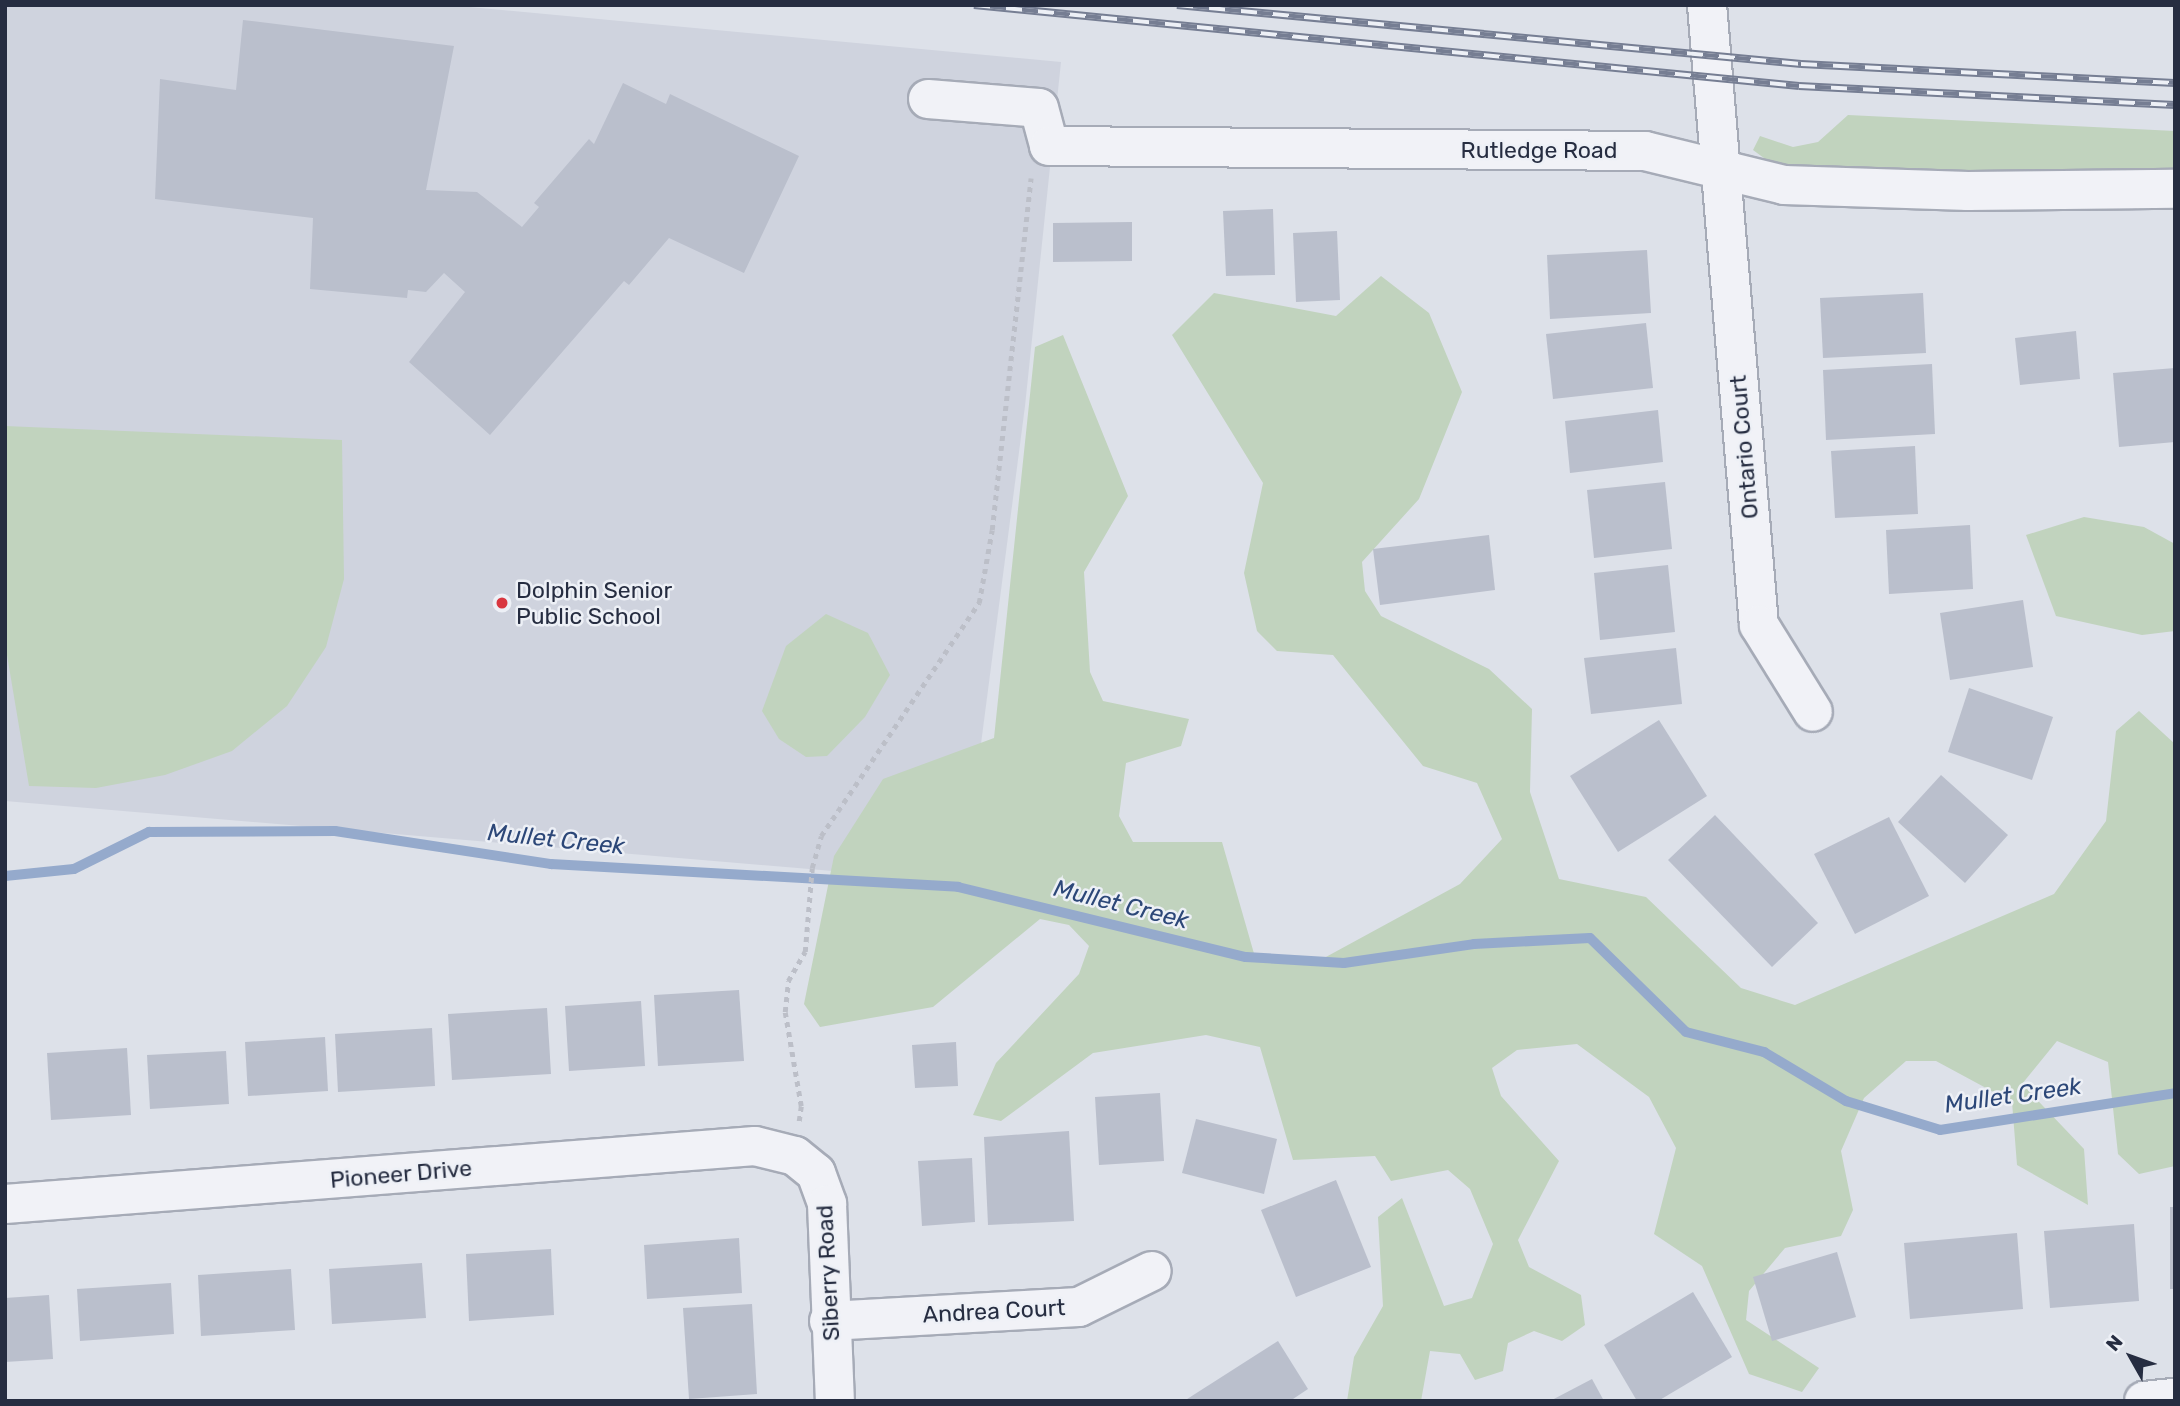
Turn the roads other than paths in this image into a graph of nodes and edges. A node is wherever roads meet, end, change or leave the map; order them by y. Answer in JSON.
{"nodes":[{"id":1,"x":1707,"y":5,"type":"edge"},
{"id":2,"x":928,"y":99,"type":"dead end"},
{"id":3,"x":1719,"y":168,"type":"junction"},
{"id":4,"x":2175,"y":189,"type":"edge"},
{"id":5,"x":1813,"y":712,"type":"dead end"},
{"id":6,"x":795,"y":1156,"type":"joint"},
{"id":7,"x":5,"y":1204,"type":"edge"},
{"id":8,"x":1152,"y":1271,"type":"dead end"},
{"id":9,"x":829,"y":1321,"type":"junction"},
{"id":10,"x":2175,"y":1398,"type":"edge"},
{"id":11,"x":835,"y":1401,"type":"edge"},
{"id":12,"x":2144,"y":1401,"type":"edge"}],
"edges":[{"from":1,"to":3,"type":"street","name":"Ontario Court"},
{"from":2,"to":3,"type":"street","name":"Rutledge Road"},
{"from":3,"to":4,"type":"street","name":"Rutledge Road"},
{"from":3,"to":5,"type":"street","name":"Ontario Court"},
{"from":6,"to":7,"type":"street","name":"Pioneer Drive"},
{"from":6,"to":9,"type":"street","name":"Siberry Road"},
{"from":8,"to":9,"type":"street","name":"Andrea Court"},
{"from":9,"to":11,"type":"street","name":"Siberry Road"},
{"from":10,"to":12,"type":"street"}]}
